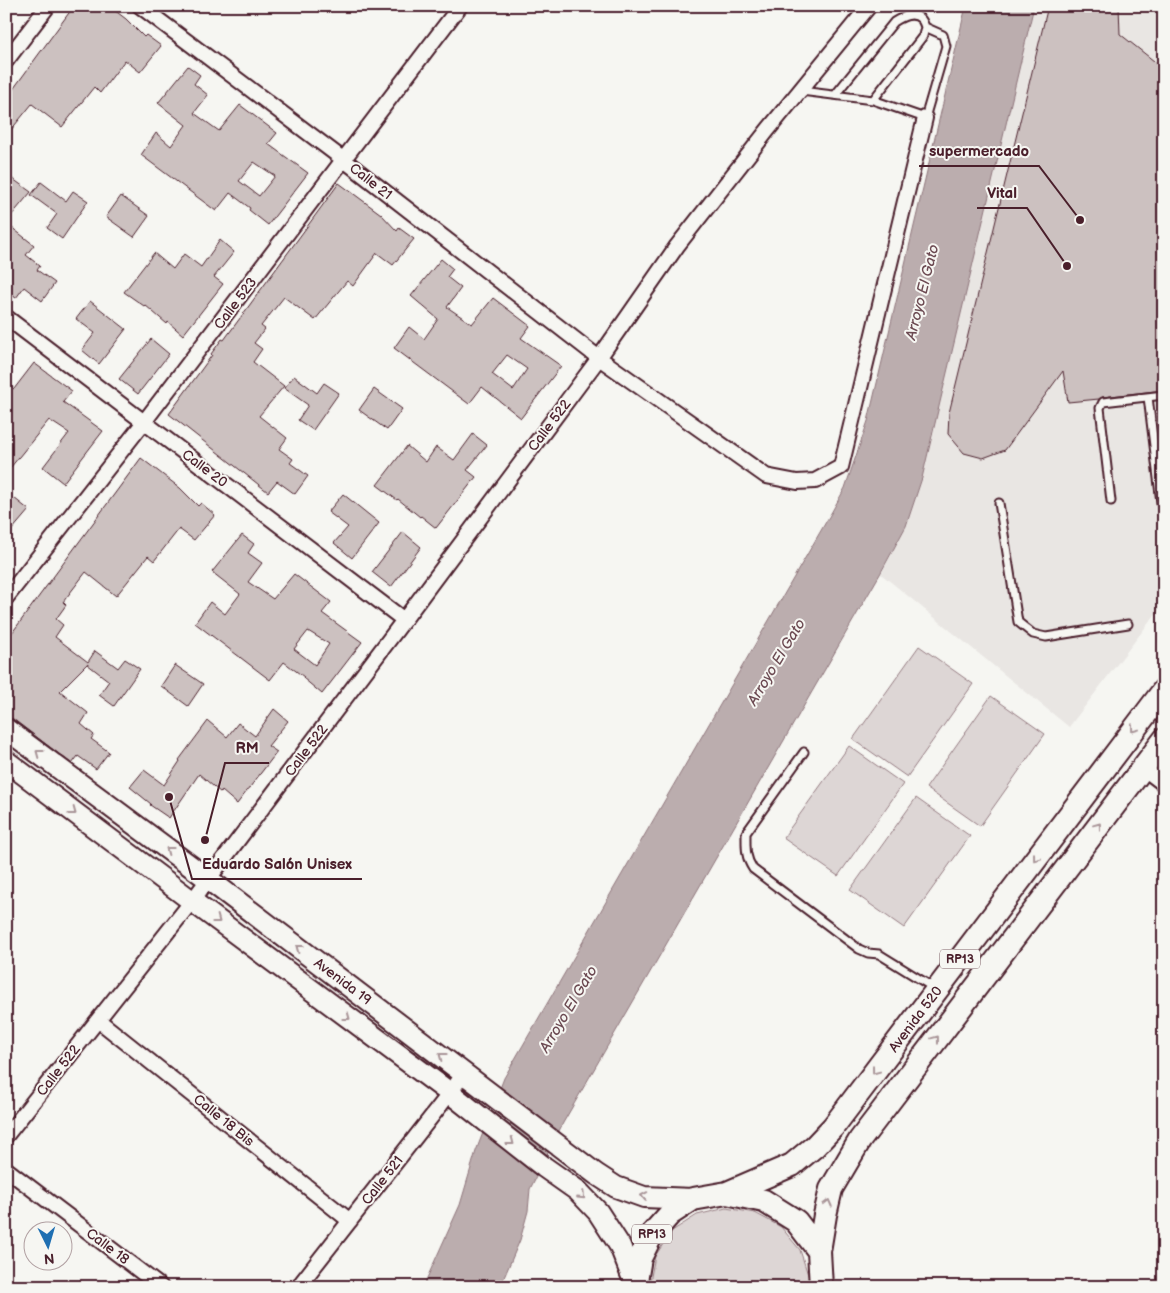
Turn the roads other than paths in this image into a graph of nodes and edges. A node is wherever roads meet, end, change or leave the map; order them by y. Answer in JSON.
{"nodes":[{"id":1,"x":48,"y":6,"type":"edge"},
{"id":2,"x":140,"y":6,"type":"edge"},
{"id":3,"x":460,"y":6,"type":"edge"},
{"id":4,"x":869,"y":6,"type":"edge"},
{"id":5,"x":925,"y":27,"type":"junction"},
{"id":6,"x":6,"y":61,"type":"edge"},
{"id":7,"x":800,"y":91,"type":"junction"},
{"id":8,"x":835,"y":95,"type":"junction"},
{"id":9,"x":873,"y":100,"type":"junction"},
{"id":10,"x":925,"y":118,"type":"junction"},
{"id":11,"x":344,"y":160,"type":"junction"},
{"id":12,"x":6,"y":317,"type":"edge"},
{"id":13,"x":599,"y":358,"type":"junction"},
{"id":14,"x":1164,"y":395,"type":"edge"},
{"id":15,"x":1148,"y":397,"type":"junction"},
{"id":16,"x":144,"y":422,"type":"junction"},
{"id":17,"x":1110,"y":501,"type":"dead end"},
{"id":18,"x":999,"y":503,"type":"dead end"},
{"id":19,"x":1164,"y":527,"type":"edge"},
{"id":20,"x":6,"y":598,"type":"edge"},
{"id":21,"x":404,"y":620,"type":"junction"},
{"id":22,"x":1128,"y":624,"type":"dead end"},
{"id":23,"x":1164,"y":690,"type":"edge"},
{"id":24,"x":6,"y":729,"type":"edge"},
{"id":25,"x":1164,"y":740,"type":"edge"},
{"id":26,"x":804,"y":752,"type":"dead end"},
{"id":27,"x":6,"y":761,"type":"edge"},
{"id":28,"x":1143,"y":768,"type":"junction"},
{"id":29,"x":1164,"y":784,"type":"edge"},
{"id":30,"x":208,"y":879,"type":"junction"},
{"id":31,"x":192,"y":901,"type":"junction"},
{"id":32,"x":937,"y":990,"type":"junction"},
{"id":33,"x":98,"y":1020,"type":"junction"},
{"id":34,"x":464,"y":1073,"type":"junction"},
{"id":35,"x":450,"y":1093,"type":"junction"},
{"id":36,"x":6,"y":1136,"type":"edge"},
{"id":37,"x":6,"y":1169,"type":"edge"},
{"id":38,"x":727,"y":1193,"type":"junction"},
{"id":39,"x":693,"y":1199,"type":"junction"},
{"id":40,"x":350,"y":1221,"type":"junction"},
{"id":41,"x":819,"y":1251,"type":"junction"},
{"id":42,"x":635,"y":1285,"type":"edge"},
{"id":43,"x":161,"y":1287,"type":"edge"},
{"id":44,"x":298,"y":1287,"type":"edge"},
{"id":45,"x":821,"y":1287,"type":"edge"}],
"edges":[{"from":1,"to":6,"type":"street"},
{"from":2,"to":11,"type":"street","name":"Calle 21"},
{"from":3,"to":11,"type":"street","name":"Calle 523"},
{"from":4,"to":7,"type":"street","name":"Calle 522"},
{"from":5,"to":8,"type":"lane"},
{"from":5,"to":9,"type":"lane"},
{"from":5,"to":10,"type":"lane"},
{"from":7,"to":8,"type":"lane"},
{"from":7,"to":13,"type":"street","name":"Calle 522"},
{"from":8,"to":9,"type":"lane"},
{"from":9,"to":10,"type":"lane"},
{"from":10,"to":13,"type":"street","name":"Calle 21"},
{"from":11,"to":13,"type":"street","name":"Calle 21"},
{"from":11,"to":16,"type":"street","name":"Calle 523"},
{"from":12,"to":16,"type":"street","name":"Calle 20"},
{"from":13,"to":21,"type":"street","name":"Calle 522"},
{"from":14,"to":15,"type":"lane"},
{"from":15,"to":17,"type":"lane"},
{"from":15,"to":19,"type":"lane"},
{"from":16,"to":20,"type":"street","name":"Calle 523"},
{"from":16,"to":21,"type":"street","name":"Calle 20"},
{"from":18,"to":22,"type":"lane"},
{"from":21,"to":30,"type":"street","name":"Calle 522"},
{"from":23,"to":32,"type":"main road","name":"Avenida 520","number":"RP13","one_way":true},
{"from":30,"to":24,"type":"main road","name":"Avenida 19","one_way":true},
{"from":25,"to":28,"type":"main road","name":"Avenida 520","number":"RP13"},
{"from":26,"to":32,"type":"lane"},
{"from":27,"to":31,"type":"main road","name":"Avenida 19","one_way":true},
{"from":28,"to":29,"type":"street"},
{"from":41,"to":28,"type":"main road","name":"Avenida 520","number":"RP13","one_way":true},
{"from":30,"to":31,"type":"street","name":"Calle 522"},
{"from":34,"to":30,"type":"main road","name":"Avenida 19","one_way":true},
{"from":31,"to":33,"type":"street","name":"Calle 522"},
{"from":31,"to":35,"type":"main road","name":"Avenida 19","one_way":true},
{"from":32,"to":38,"type":"main road","name":"Avenida 520","number":"RP13","one_way":true},
{"from":33,"to":36,"type":"street","name":"Calle 522"},
{"from":33,"to":40,"type":"street","name":"Calle 18 Bis"},
{"from":34,"to":35,"type":"street","name":"Calle 521"},
{"from":39,"to":34,"type":"main road","name":"Avenida 19","one_way":true},
{"from":35,"to":40,"type":"street","name":"Calle 521"},
{"from":35,"to":42,"type":"main road","name":"Avenida 19","one_way":true},
{"from":37,"to":43,"type":"street","name":"Calle 18"},
{"from":38,"to":39,"type":"main road","number":"RP13"},
{"from":38,"to":41,"type":"main road","number":"RP13"},
{"from":39,"to":42,"type":"main road","number":"RP13"},
{"from":40,"to":44,"type":"street","name":"Calle 521"},
{"from":41,"to":45,"type":"main road","number":"RP13"}]}
